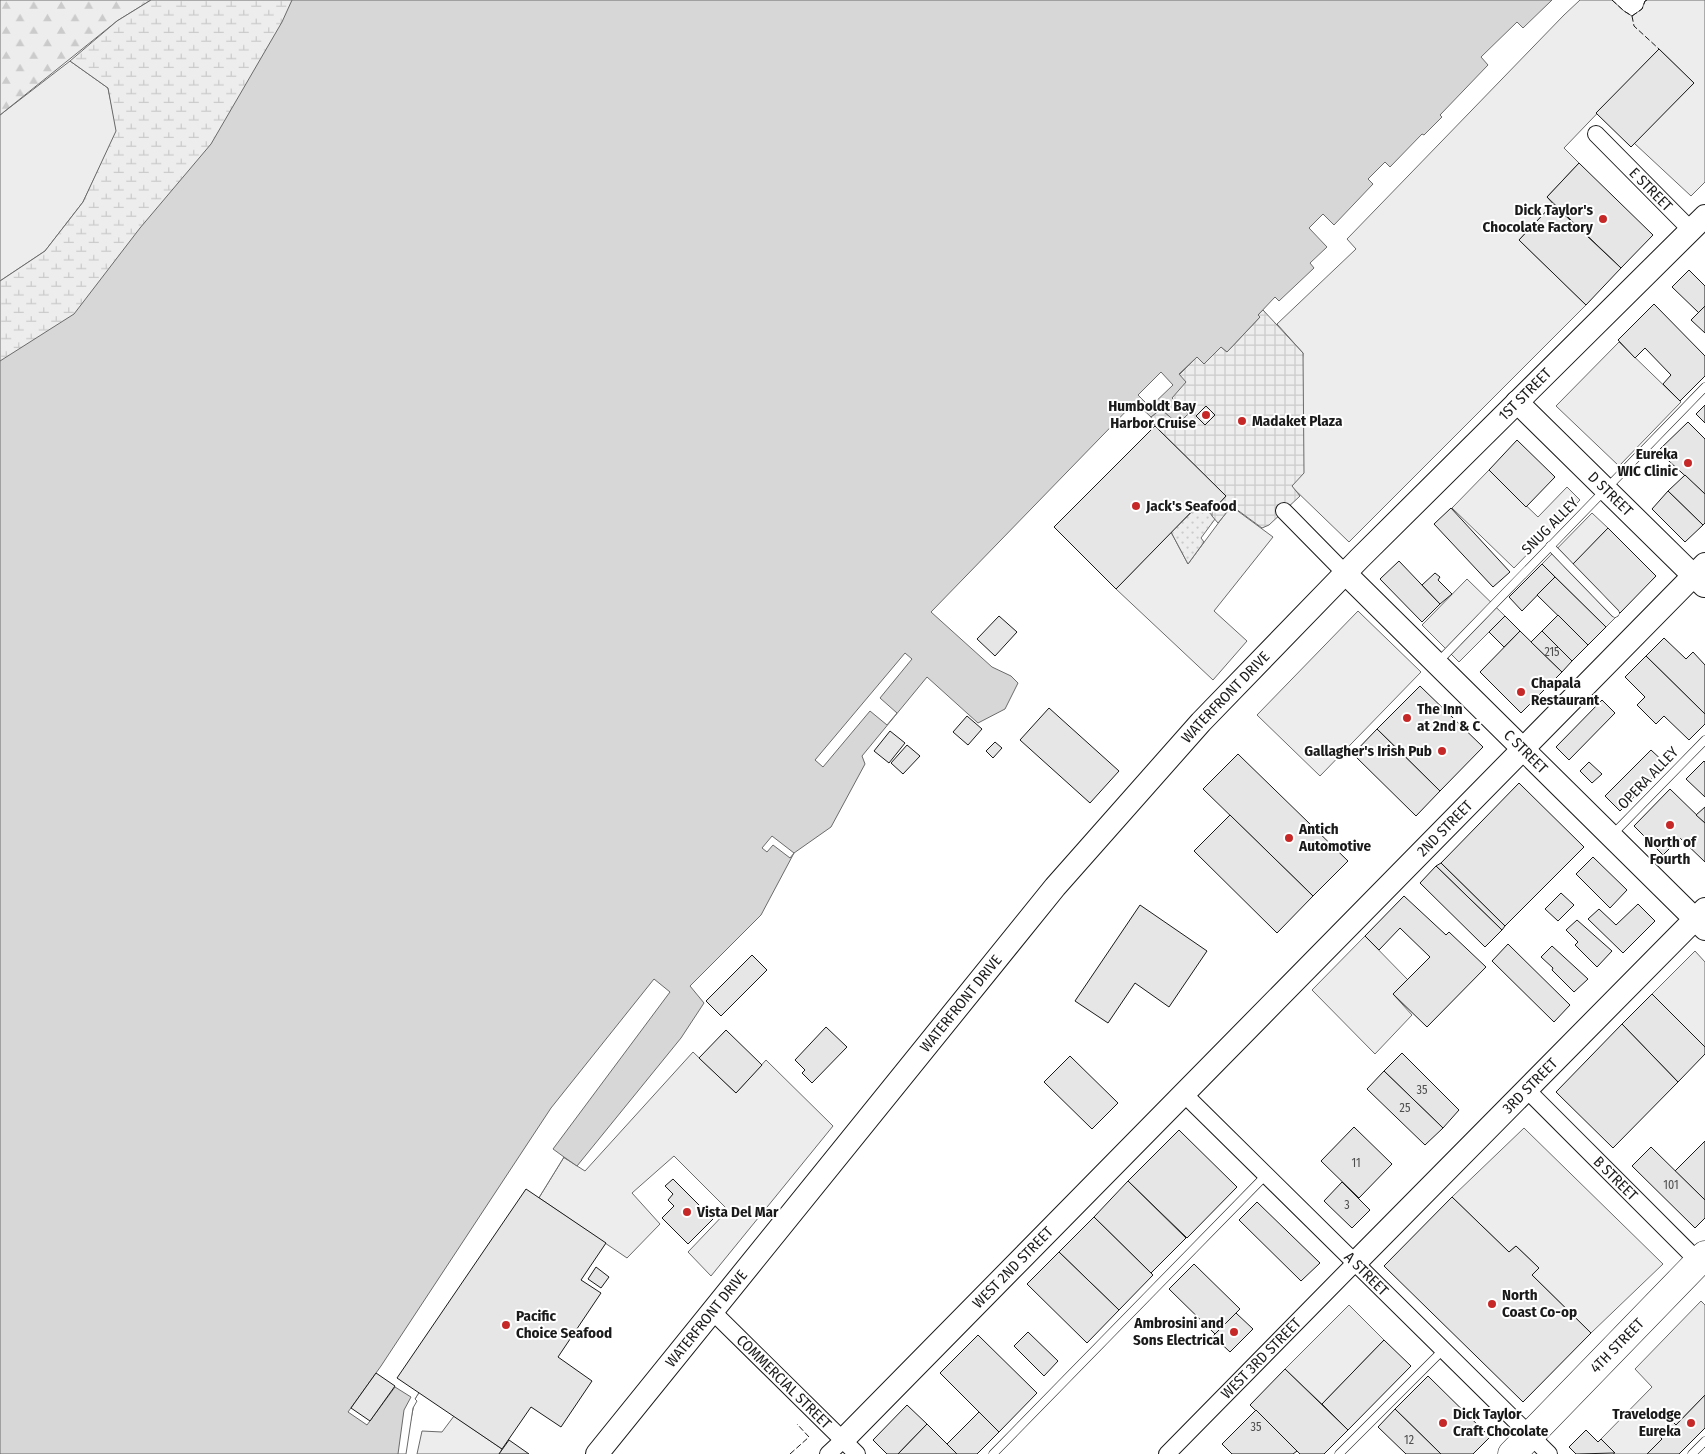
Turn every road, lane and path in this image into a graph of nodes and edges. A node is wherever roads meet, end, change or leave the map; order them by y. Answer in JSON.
{"nodes":[{"id":1,"x":1596,"y":134,"type":"dead end"},
{"id":2,"x":1700,"y":230,"type":"edge"},
{"id":3,"x":1705,"y":388,"type":"edge"},
{"id":4,"x":1517,"y":402,"type":"junction"},
{"id":5,"x":1606,"y":490,"type":"junction"},
{"id":6,"x":1284,"y":511,"type":"dead end"},
{"id":7,"x":1550,"y":546,"type":"junction"},
{"id":8,"x":1345,"y":573,"type":"junction"},
{"id":9,"x":1701,"y":576,"type":"edge"},
{"id":10,"x":1615,"y":612,"type":"dead end"},
{"id":11,"x":1436,"y":663,"type":"junction"},
{"id":12,"x":1705,"y":740,"type":"edge"},
{"id":13,"x":1523,"y":749,"type":"junction"},
{"id":14,"x":1611,"y":836,"type":"junction"},
{"id":15,"x":1702,"y":919,"type":"edge"},
{"id":16,"x":1526,"y":1090,"type":"junction"},
{"id":17,"x":1184,"y":1094,"type":"junction"},
{"id":18,"x":1266,"y":1175,"type":"junction"},
{"id":19,"x":1703,"y":1261,"type":"edge"},
{"id":20,"x":1355,"y":1264,"type":"junction"},
{"id":21,"x":712,"y":1311,"type":"junction"},
{"id":22,"x":1443,"y":1350,"type":"junction"},
{"id":23,"x":1705,"y":1441,"type":"edge"},
{"id":24,"x":1530,"y":1448,"type":"edge"},
{"id":25,"x":843,"y":1449,"type":"edge"},
{"id":26,"x":597,"y":1454,"type":"edge"},
{"id":27,"x":993,"y":1454,"type":"edge"},
{"id":28,"x":1167,"y":1454,"type":"edge"},
{"id":29,"x":1339,"y":1454,"type":"edge"},
{"id":30,"x":1692,"y":1454,"type":"edge"}],
"edges":[{"from":1,"to":2,"type":"street","name":"E STREET"},
{"from":2,"to":4,"type":"street","name":"1ST STREET"},
{"from":3,"to":5,"type":"lane","name":"SNUG ALLEY"},
{"from":4,"to":5,"type":"street","name":"D STREET"},
{"from":4,"to":8,"type":"street","name":"1ST STREET"},
{"from":5,"to":7,"type":"lane","name":"SNUG ALLEY"},
{"from":5,"to":9,"type":"street","name":"D STREET"},
{"from":6,"to":8,"type":"street"},
{"from":7,"to":10,"type":"lane"},
{"from":7,"to":11,"type":"lane","name":"SNUG ALLEY"},
{"from":8,"to":11,"type":"street","name":"C STREET"},
{"from":8,"to":21,"type":"street","name":"WATERFRONT DRIVE"},
{"from":9,"to":13,"type":"street","name":"2ND STREET"},
{"from":11,"to":13,"type":"street","name":"C STREET"},
{"from":12,"to":14,"type":"lane","name":"OPERA ALLEY"},
{"from":13,"to":14,"type":"street","name":"C STREET"},
{"from":13,"to":17,"type":"street","name":"2ND STREET"},
{"from":14,"to":15,"type":"street","name":"C STREET"},
{"from":15,"to":16,"type":"street","name":"3RD STREET"},
{"from":16,"to":19,"type":"street","name":"B STREET"},
{"from":16,"to":20,"type":"street","name":"3RD STREET"},
{"from":17,"to":18,"type":"street","name":"A STREET"},
{"from":17,"to":25,"type":"street","name":"WEST 2ND STREET"},
{"from":18,"to":20,"type":"street","name":"A STREET"},
{"from":18,"to":27,"type":"lane"},
{"from":19,"to":24,"type":"highway","name":"4TH STREET"},
{"from":20,"to":22,"type":"street","name":"A STREET"},
{"from":20,"to":28,"type":"street","name":"WEST 3RD STREET"},
{"from":21,"to":25,"type":"street","name":"COMMERCIAL STREET"},
{"from":21,"to":26,"type":"street","name":"WATERFRONT DRIVE"},
{"from":22,"to":24,"type":"street","name":"A STREET"},
{"from":22,"to":29,"type":"lane"},
{"from":23,"to":30,"type":"lane"}]}
